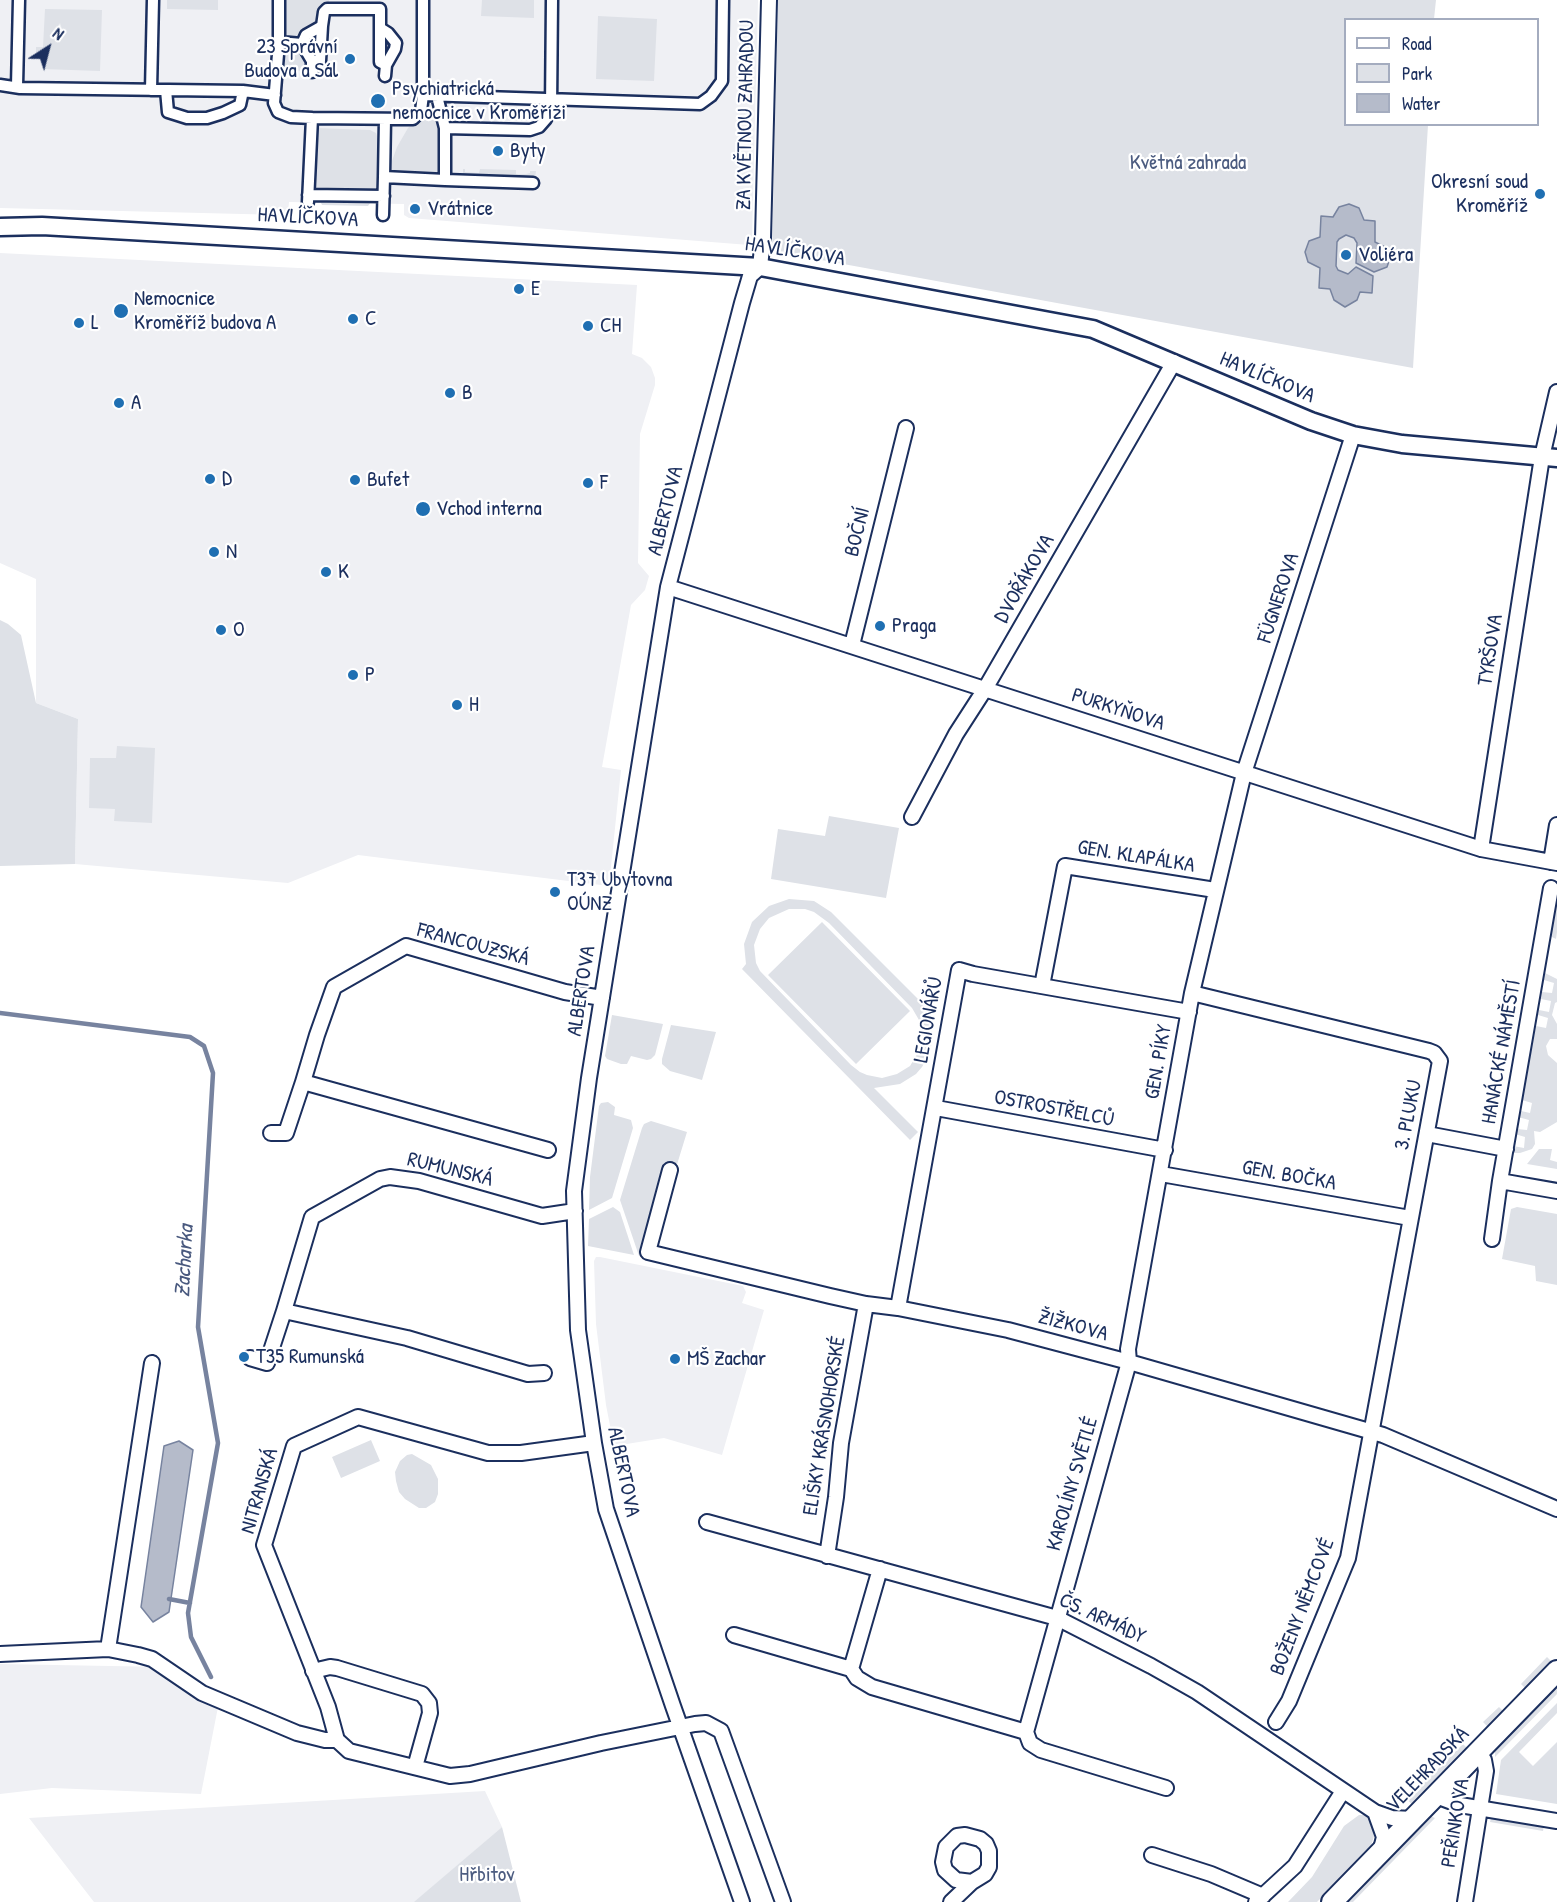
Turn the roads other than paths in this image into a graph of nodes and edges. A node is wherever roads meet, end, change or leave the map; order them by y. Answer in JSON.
{"nodes":[{"id":1,"x":19,"y":0,"type":"edge"},
{"id":2,"x":153,"y":0,"type":"edge"},
{"id":3,"x":279,"y":0,"type":"edge"},
{"id":4,"x":423,"y":0,"type":"edge"},
{"id":5,"x":552,"y":0,"type":"edge"},
{"id":6,"x":723,"y":0,"type":"edge"},
{"id":7,"x":770,"y":0,"type":"edge"},
{"id":8,"x":331,"y":4,"type":"edge"},
{"id":9,"x":370,"y":7,"type":"edge"},
{"id":10,"x":322,"y":26,"type":"junction"},
{"id":11,"x":279,"y":42,"type":"junction"},
{"id":12,"x":303,"y":44,"type":"junction"},
{"id":13,"x":386,"y":71,"type":"dead end"},
{"id":14,"x":0,"y":85,"type":"edge"},
{"id":15,"x":17,"y":86,"type":"junction"},
{"id":16,"x":151,"y":90,"type":"junction"},
{"id":17,"x":166,"y":90,"type":"junction"},
{"id":18,"x":243,"y":91,"type":"junction"},
{"id":19,"x":275,"y":95,"type":"junction"},
{"id":20,"x":423,"y":95,"type":"junction"},
{"id":21,"x":437,"y":96,"type":"junction"},
{"id":22,"x":550,"y":99,"type":"junction"},
{"id":23,"x":312,"y":118,"type":"junction"},
{"id":24,"x":385,"y":119,"type":"junction"},
{"id":25,"x":445,"y":128,"type":"junction"},
{"id":26,"x":384,"y":177,"type":"junction"},
{"id":27,"x":445,"y":180,"type":"junction"},
{"id":28,"x":533,"y":183,"type":"dead end"},
{"id":29,"x":384,"y":196,"type":"junction"},
{"id":30,"x":383,"y":215,"type":"dead end"},
{"id":31,"x":0,"y":227,"type":"edge"},
{"id":32,"x":760,"y":267,"type":"junction"},
{"id":33,"x":1174,"y":362,"type":"junction"},
{"id":34,"x":1557,"y":393,"type":"edge"},
{"id":35,"x":906,"y":428,"type":"dead end"},
{"id":36,"x":1353,"y":435,"type":"junction"},
{"id":37,"x":1549,"y":457,"type":"edge"},
{"id":38,"x":668,"y":587,"type":"junction"},
{"id":39,"x":852,"y":645,"type":"junction"},
{"id":40,"x":985,"y":689,"type":"junction"},
{"id":41,"x":1244,"y":772,"type":"junction"},
{"id":42,"x":912,"y":817,"type":"dead end"},
{"id":43,"x":1557,"y":825,"type":"edge"},
{"id":44,"x":1481,"y":849,"type":"junction"},
{"id":45,"x":1554,"y":863,"type":"edge"},
{"id":46,"x":1551,"y":888,"type":"dead end"},
{"id":47,"x":1215,"y":890,"type":"junction"},
{"id":48,"x":1550,"y":945,"type":"edge"},
{"id":49,"x":1042,"y":986,"type":"junction"},
{"id":50,"x":1192,"y":993,"type":"junction"},
{"id":51,"x":602,"y":998,"type":"junction"},
{"id":52,"x":1189,"y":1012,"type":"junction"},
{"id":53,"x":303,"y":1082,"type":"junction"},
{"id":54,"x":936,"y":1108,"type":"junction"},
{"id":55,"x":271,"y":1132,"type":"dead end"},
{"id":56,"x":1427,"y":1134,"type":"junction"},
{"id":57,"x":1506,"y":1149,"type":"junction"},
{"id":58,"x":548,"y":1150,"type":"dead end"},
{"id":59,"x":1165,"y":1150,"type":"junction"},
{"id":60,"x":670,"y":1170,"type":"dead end"},
{"id":61,"x":1161,"y":1174,"type":"junction"},
{"id":62,"x":1500,"y":1180,"type":"junction"},
{"id":63,"x":1557,"y":1191,"type":"edge"},
{"id":64,"x":575,"y":1211,"type":"junction"},
{"id":65,"x":1410,"y":1218,"type":"junction"},
{"id":66,"x":1492,"y":1239,"type":"dead end"},
{"id":67,"x":866,"y":1304,"type":"junction"},
{"id":68,"x":898,"y":1308,"type":"junction"},
{"id":69,"x":284,"y":1311,"type":"junction"},
{"id":70,"x":250,"y":1358,"type":"dead end"},
{"id":71,"x":1129,"y":1362,"type":"junction"},
{"id":72,"x":152,"y":1363,"type":"dead end"},
{"id":73,"x":544,"y":1373,"type":"dead end"},
{"id":74,"x":1372,"y":1432,"type":"junction"},
{"id":75,"x":594,"y":1443,"type":"junction"},
{"id":76,"x":1557,"y":1509,"type":"edge"},
{"id":77,"x":707,"y":1522,"type":"dead end"},
{"id":78,"x":827,"y":1556,"type":"junction"},
{"id":79,"x":880,"y":1569,"type":"junction"},
{"id":80,"x":1057,"y":1618,"type":"junction"},
{"id":81,"x":734,"y":1635,"type":"dead end"},
{"id":82,"x":108,"y":1649,"type":"junction"},
{"id":83,"x":0,"y":1654,"type":"edge"},
{"id":84,"x":852,"y":1670,"type":"junction"},
{"id":85,"x":313,"y":1671,"type":"junction"},
{"id":86,"x":1557,"y":1671,"type":"edge"},
{"id":87,"x":1276,"y":1722,"type":"dead end"},
{"id":88,"x":680,"y":1726,"type":"junction"},
{"id":89,"x":1026,"y":1732,"type":"junction"},
{"id":90,"x":337,"y":1740,"type":"junction"},
{"id":91,"x":1478,"y":1752,"type":"junction"},
{"id":92,"x":415,"y":1767,"type":"junction"},
{"id":93,"x":1166,"y":1788,"type":"dead end"},
{"id":94,"x":1343,"y":1791,"type":"junction"},
{"id":95,"x":1436,"y":1796,"type":"junction"},
{"id":96,"x":1479,"y":1809,"type":"junction"},
{"id":97,"x":1375,"y":1812,"type":"junction"},
{"id":98,"x":1413,"y":1819,"type":"junction"},
{"id":99,"x":1557,"y":1821,"type":"edge"},
{"id":100,"x":1379,"y":1854,"type":"junction"},
{"id":101,"x":1152,"y":1855,"type":"dead end"},
{"id":102,"x":972,"y":1882,"type":"dead end"},
{"id":103,"x":1259,"y":1899,"type":"edge"},
{"id":104,"x":742,"y":1902,"type":"edge"},
{"id":105,"x":783,"y":1902,"type":"edge"},
{"id":106,"x":951,"y":1902,"type":"edge"},
{"id":107,"x":1332,"y":1902,"type":"edge"},
{"id":108,"x":1465,"y":1902,"type":"edge"}],
"edges":[{"from":1,"to":15,"type":"street"},
{"from":2,"to":16,"type":"street"},
{"from":3,"to":11,"type":"street"},
{"from":4,"to":20,"type":"street"},
{"from":5,"to":22,"type":"street"},
{"from":6,"to":22,"type":"street"},
{"from":7,"to":32,"type":"street","name":"ZA KVĚTNOU ZAHRADOU"},
{"from":8,"to":9,"type":"street"},
{"from":8,"to":10,"type":"street"},
{"from":9,"to":13,"type":"street"},
{"from":10,"to":12,"type":"street"},
{"from":10,"to":12,"type":"street"},
{"from":11,"to":12,"type":"street"},
{"from":11,"to":19,"type":"street"},
{"from":14,"to":15,"type":"street"},
{"from":15,"to":16,"type":"street"},
{"from":16,"to":17,"type":"street"},
{"from":17,"to":18,"type":"street"},
{"from":17,"to":18,"type":"street"},
{"from":18,"to":19,"type":"street"},
{"from":19,"to":23,"type":"street"},
{"from":20,"to":21,"type":"street"},
{"from":20,"to":24,"type":"street"},
{"from":21,"to":22,"type":"street"},
{"from":21,"to":25,"type":"street"},
{"from":22,"to":25,"type":"street"},
{"from":23,"to":24,"type":"street"},
{"from":23,"to":29,"type":"street"},
{"from":24,"to":26,"type":"street"},
{"from":25,"to":27,"type":"street"},
{"from":26,"to":27,"type":"street"},
{"from":26,"to":29,"type":"street"},
{"from":27,"to":28,"type":"street"},
{"from":29,"to":30,"type":"street"},
{"from":31,"to":32,"type":"street","name":"HAVLÍČKOVA"},
{"from":32,"to":33,"type":"street","name":"HAVLÍČKOVA"},
{"from":32,"to":38,"type":"street","name":"ALBERTOVA"},
{"from":33,"to":36,"type":"street","name":"HAVLÍČKOVA"},
{"from":33,"to":40,"type":"street","name":"DVOŘÁKOVA"},
{"from":34,"to":37,"type":"street","name":"TYRŠOVA"},
{"from":35,"to":39,"type":"street","name":"BOČNÍ"},
{"from":36,"to":37,"type":"street","name":"HAVLÍČKOVA"},
{"from":36,"to":41,"type":"street","name":"FÜGNEROVA"},
{"from":37,"to":44,"type":"street","name":"TYRŠOVA"},
{"from":38,"to":39,"type":"street","name":"PURKYŇOVA"},
{"from":38,"to":51,"type":"street","name":"ALBERTOVA"},
{"from":39,"to":40,"type":"street","name":"PURKYŇOVA"},
{"from":40,"to":41,"type":"street","name":"PURKYŇOVA"},
{"from":40,"to":42,"type":"street","name":"DVOŘÁKOVA"},
{"from":41,"to":44,"type":"street","name":"PURKYŇOVA"},
{"from":41,"to":47,"type":"street","name":"GEN. PÍKY"},
{"from":43,"to":45,"type":"street"},
{"from":44,"to":45,"type":"street","name":"PURKYŇOVA"},
{"from":46,"to":48,"type":"street","name":"HANÁCKÉ NÁMĚSTÍ"},
{"from":47,"to":49,"type":"street","name":"GEN. KLAPÁLKA"},
{"from":47,"to":50,"type":"street","name":"GEN. PÍKY"},
{"from":48,"to":57,"type":"street","name":"HANÁCKÉ NÁMĚSTÍ"},
{"from":49,"to":52,"type":"street","name":"LEGIONÁŘŮ"},
{"from":49,"to":54,"type":"street","name":"LEGIONÁŘŮ"},
{"from":50,"to":52,"type":"street","name":"GEN. PÍKY"},
{"from":50,"to":56,"type":"street","name":"3. PLUKU"},
{"from":51,"to":53,"type":"street","name":"FRANCOUZSKÁ"},
{"from":51,"to":64,"type":"street","name":"ALBERTOVA"},
{"from":52,"to":59,"type":"street","name":"GEN. PÍKY"},
{"from":53,"to":55,"type":"street","name":"FRANCOUZSKÁ"},
{"from":53,"to":58,"type":"street"},
{"from":54,"to":59,"type":"street","name":"OSTROSTŘELCŮ"},
{"from":54,"to":68,"type":"street","name":"LEGIONÁŘŮ"},
{"from":56,"to":57,"type":"street"},
{"from":56,"to":65,"type":"street","name":"3. PLUKU"},
{"from":57,"to":62,"type":"street","name":"HANÁCKÉ NÁMĚSTÍ"},
{"from":59,"to":61,"type":"street","name":"GEN. PÍKY"},
{"from":60,"to":67,"type":"street","name":"ŽIŽKOVA"},
{"from":61,"to":65,"type":"street","name":"GEN. BOČKA"},
{"from":61,"to":71,"type":"street","name":"GEN. PÍKY"},
{"from":62,"to":63,"type":"street"},
{"from":62,"to":66,"type":"street","name":"HANÁCKÉ NÁMĚSTÍ"},
{"from":64,"to":69,"type":"street","name":"RUMUNSKÁ"},
{"from":64,"to":75,"type":"street","name":"ALBERTOVA"},
{"from":65,"to":74,"type":"street","name":"3. PLUKU"},
{"from":67,"to":68,"type":"street","name":"ŽIŽKOVA"},
{"from":67,"to":78,"type":"street","name":"ELIŠKY KRÁSNOHORSKÉ"},
{"from":68,"to":71,"type":"street","name":"ŽIŽKOVA"},
{"from":69,"to":70,"type":"street","name":"RUMUNSKÁ"},
{"from":69,"to":73,"type":"street"},
{"from":71,"to":74,"type":"street","name":"ŽIŽKOVA"},
{"from":71,"to":80,"type":"street","name":"KAROLÍNY SVĚTLÉ"},
{"from":72,"to":82,"type":"street"},
{"from":74,"to":76,"type":"street","name":"ŽIŽKOVA"},
{"from":74,"to":87,"type":"street","name":"BOŽENY NĚMCOVÉ"},
{"from":75,"to":85,"type":"street","name":"NITRANSKÁ"},
{"from":75,"to":88,"type":"street","name":"ALBERTOVA"},
{"from":77,"to":78,"type":"street","name":"ČS. ARMÁDY"},
{"from":78,"to":79,"type":"street","name":"ČS. ARMÁDY"},
{"from":79,"to":80,"type":"street","name":"ČS. ARMÁDY"},
{"from":79,"to":84,"type":"street"},
{"from":80,"to":89,"type":"street","name":"KAROLÍNY SVĚTLÉ"},
{"from":80,"to":94,"type":"street","name":"ČS. ARMÁDY"},
{"from":81,"to":84,"type":"street"},
{"from":82,"to":83,"type":"street"},
{"from":82,"to":90,"type":"street"},
{"from":84,"to":89,"type":"street"},
{"from":85,"to":90,"type":"street","name":"NITRANSKÁ"},
{"from":85,"to":92,"type":"street"},
{"from":86,"to":91,"type":"main road","name":"VELEHRADSKÁ"},
{"from":88,"to":92,"type":"street"},
{"from":88,"to":104,"type":"street","name":"ALBERTOVA"},
{"from":88,"to":105,"type":"street"},
{"from":89,"to":93,"type":"street"},
{"from":90,"to":92,"type":"street"},
{"from":91,"to":95,"type":"main road","name":"VELEHRADSKÁ"},
{"from":91,"to":96,"type":"street","name":"PEŘINKOVA"},
{"from":94,"to":97,"type":"street","name":"ČS. ARMÁDY"},
{"from":94,"to":103,"type":"street"},
{"from":95,"to":96,"type":"street"},
{"from":95,"to":98,"type":"main road","name":"VELEHRADSKÁ"},
{"from":96,"to":99,"type":"street"},
{"from":96,"to":108,"type":"street","name":"PEŘINKOVA"},
{"from":97,"to":98,"type":"street"},
{"from":97,"to":100,"type":"street"},
{"from":98,"to":100,"type":"main road","name":"VELEHRADSKÁ"},
{"from":100,"to":107,"type":"main road","name":"VELEHRADSKÁ"},
{"from":101,"to":103,"type":"street"},
{"from":102,"to":106,"type":"street"}]}
